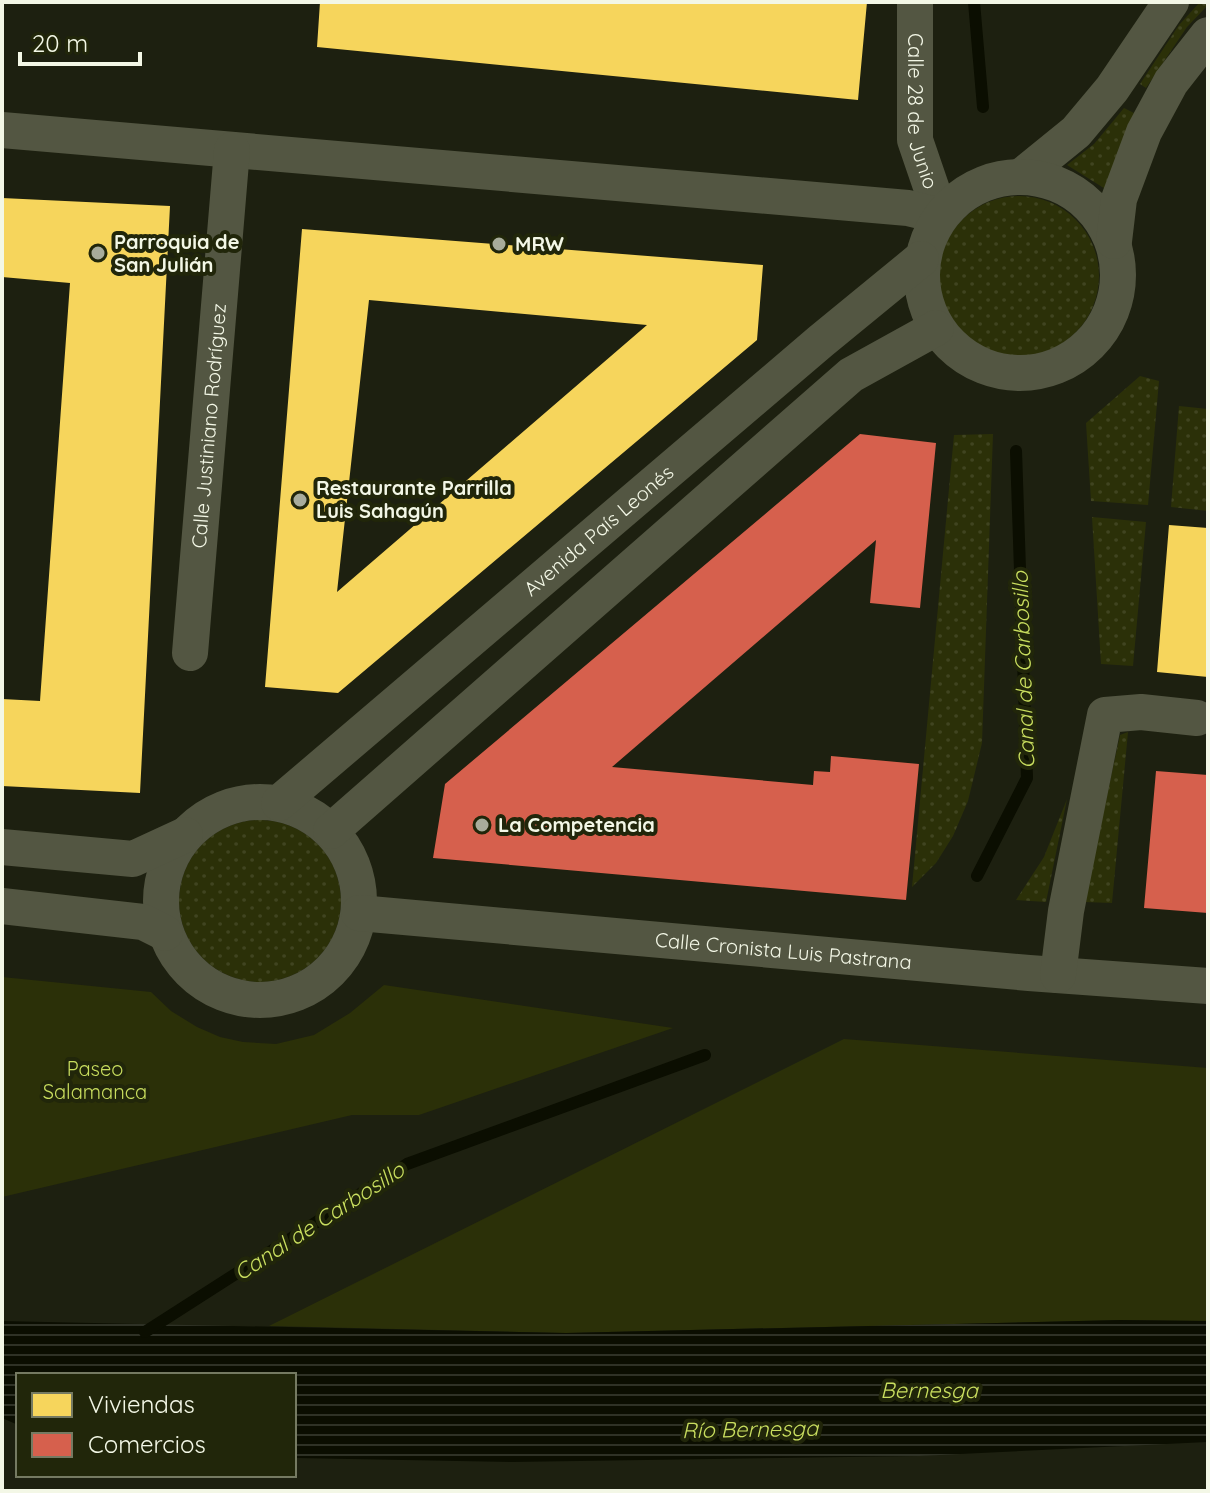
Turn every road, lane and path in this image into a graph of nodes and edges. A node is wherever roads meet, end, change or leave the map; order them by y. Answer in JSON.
{"nodes":[{"id":1,"x":915,"y":2,"type":"edge"},
{"id":2,"x":1171,"y":2,"type":"edge"},
{"id":3,"x":1208,"y":35,"type":"edge"},
{"id":4,"x":2,"y":130,"type":"edge"},
{"id":5,"x":232,"y":150,"type":"junction"},
{"id":6,"x":1023,"y":175,"type":"junction"},
{"id":7,"x":941,"y":216,"type":"junction"},
{"id":8,"x":1114,"y":241,"type":"junction"},
{"id":9,"x":921,"y":259,"type":"junction"},
{"id":10,"x":936,"y":328,"type":"junction"},
{"id":11,"x":190,"y":653,"type":"dead end"},
{"id":12,"x":1197,"y":718,"type":"dead end"},
{"id":13,"x":279,"y":803,"type":"junction"},
{"id":14,"x":331,"y":831,"type":"junction"},
{"id":15,"x":185,"y":835,"type":"junction"},
{"id":16,"x":2,"y":847,"type":"edge"},
{"id":17,"x":2,"y":906,"type":"edge"},
{"id":18,"x":359,"y":913,"type":"junction"},
{"id":19,"x":165,"y":933,"type":"junction"},
{"id":20,"x":1058,"y":975,"type":"junction"},
{"id":21,"x":1208,"y":986,"type":"edge"}],
"edges":[{"from":1,"to":7,"type":"street","name":"Calle 28 de Junio"},
{"from":2,"to":6,"type":"street"},
{"from":3,"to":8,"type":"street"},
{"from":4,"to":5,"type":"street"},
{"from":5,"to":7,"type":"street"},
{"from":5,"to":11,"type":"street","name":"Calle Justiniano Rodríguez"},
{"from":6,"to":7,"type":"street"},
{"from":6,"to":8,"type":"street"},
{"from":7,"to":9,"type":"street"},
{"from":8,"to":10,"type":"street"},
{"from":9,"to":10,"type":"street"},
{"from":9,"to":13,"type":"street","name":"Avenida País Leonés"},
{"from":10,"to":14,"type":"street"},
{"from":12,"to":20,"type":"street"},
{"from":13,"to":14,"type":"street"},
{"from":13,"to":15,"type":"street"},
{"from":14,"to":18,"type":"street"},
{"from":15,"to":16,"type":"street"},
{"from":15,"to":19,"type":"street"},
{"from":17,"to":19,"type":"street"},
{"from":18,"to":19,"type":"street"},
{"from":18,"to":20,"type":"street","name":"Calle Cronista Luis Pastrana"},
{"from":20,"to":21,"type":"street","name":"Calle Cronista Luis Pastrana"}]}
